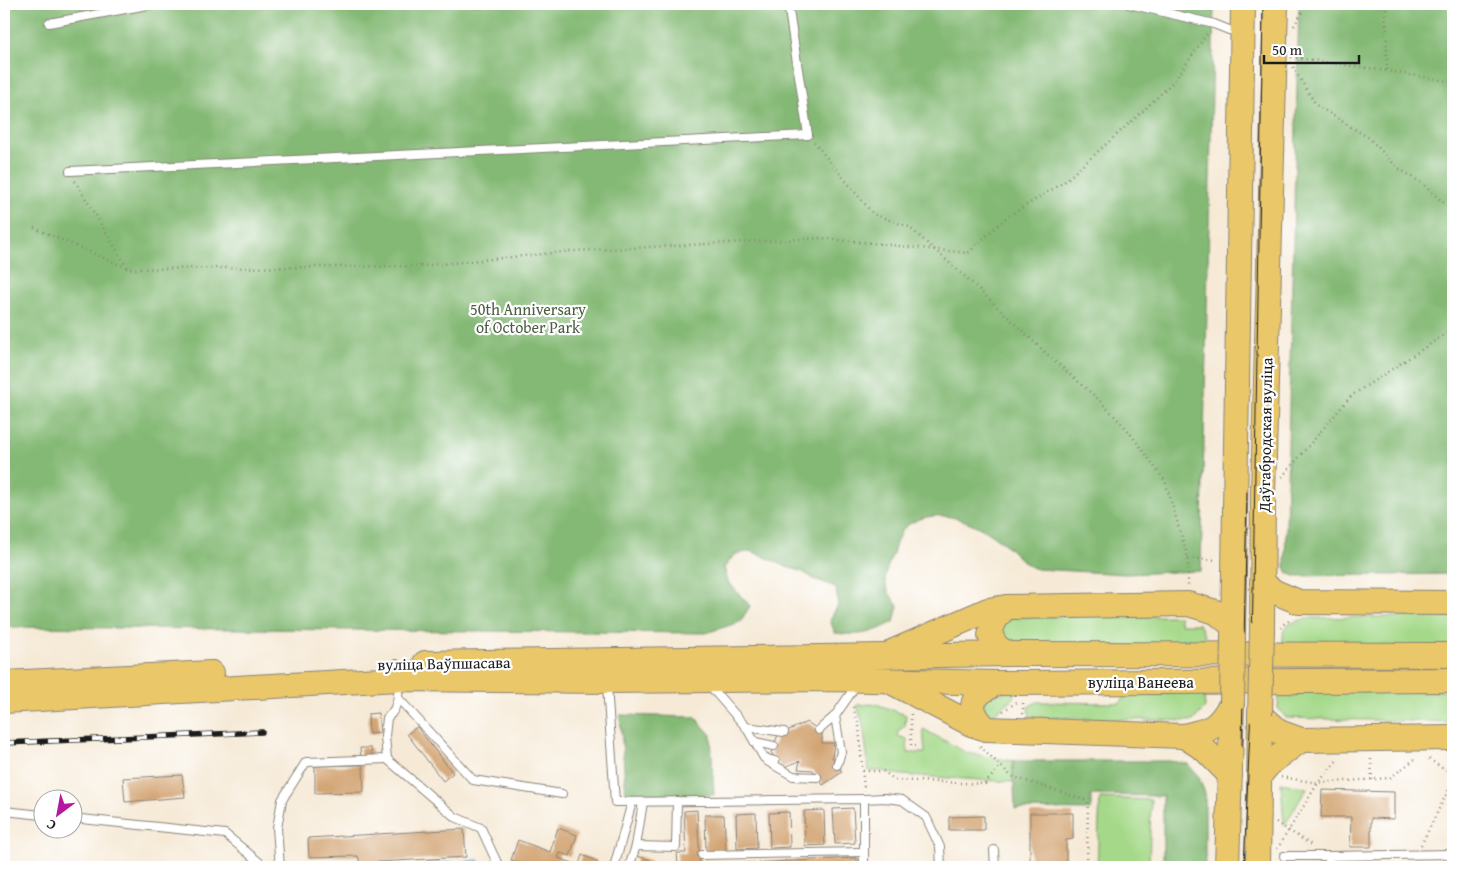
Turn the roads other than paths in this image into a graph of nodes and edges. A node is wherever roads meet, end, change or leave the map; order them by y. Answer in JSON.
{"nodes":[{"id":1,"x":153,"y":4,"type":"edge"},
{"id":2,"x":788,"y":4,"type":"edge"},
{"id":3,"x":1129,"y":4,"type":"edge"},
{"id":4,"x":1243,"y":4,"type":"edge"},
{"id":5,"x":1276,"y":4,"type":"edge"},
{"id":6,"x":49,"y":23,"type":"dead end"},
{"id":7,"x":1244,"y":31,"type":"junction"},
{"id":8,"x":70,"y":171,"type":"road end"},
{"id":9,"x":1234,"y":581,"type":"junction"},
{"id":10,"x":1262,"y":583,"type":"junction"},
{"id":11,"x":1188,"y":597,"type":"junction"},
{"id":12,"x":1453,"y":603,"type":"edge"},
{"id":13,"x":1007,"y":607,"type":"junction"},
{"id":14,"x":1298,"y":610,"type":"junction"},
{"id":15,"x":1233,"y":631,"type":"junction"},
{"id":16,"x":1271,"y":631,"type":"junction"},
{"id":17,"x":1010,"y":654,"type":"junction"},
{"id":18,"x":1453,"y":654,"type":"edge"},
{"id":19,"x":884,"y":656,"type":"junction"},
{"id":20,"x":606,"y":670,"type":"junction"},
{"id":21,"x":828,"y":679,"type":"joint"},
{"id":22,"x":397,"y":680,"type":"junction"},
{"id":23,"x":705,"y":680,"type":"junction"},
{"id":24,"x":888,"y":680,"type":"junction"},
{"id":25,"x":1453,"y":680,"type":"edge"},
{"id":26,"x":4,"y":683,"type":"edge"},
{"id":27,"x":997,"y":683,"type":"junction"},
{"id":28,"x":856,"y":689,"type":"junction"},
{"id":29,"x":4,"y":701,"type":"edge"},
{"id":30,"x":1232,"y":703,"type":"junction"},
{"id":31,"x":1260,"y":715,"type":"junction"},
{"id":32,"x":835,"y":716,"type":"junction"},
{"id":33,"x":746,"y":727,"type":"junction"},
{"id":34,"x":820,"y":730,"type":"dead end"},
{"id":35,"x":988,"y":730,"type":"junction"},
{"id":36,"x":784,"y":732,"type":"dead end"},
{"id":37,"x":1184,"y":736,"type":"junction"},
{"id":38,"x":1453,"y":738,"type":"edge"},
{"id":39,"x":1302,"y":740,"type":"junction"},
{"id":40,"x":754,"y":742,"type":"junction"},
{"id":41,"x":774,"y":746,"type":"dead end"},
{"id":42,"x":764,"y":758,"type":"junction"},
{"id":43,"x":386,"y":759,"type":"junction"},
{"id":44,"x":775,"y":760,"type":"dead end"},
{"id":45,"x":837,"y":765,"type":"dead end"},
{"id":46,"x":1230,"y":775,"type":"junction"},
{"id":47,"x":1267,"y":776,"type":"junction"},
{"id":48,"x":817,"y":777,"type":"dead end"},
{"id":49,"x":562,"y":794,"type":"dead end"},
{"id":50,"x":864,"y":798,"type":"junction"},
{"id":51,"x":677,"y":801,"type":"junction"},
{"id":52,"x":632,"y":802,"type":"junction"},
{"id":53,"x":642,"y":802,"type":"junction"},
{"id":54,"x":4,"y":811,"type":"edge"},
{"id":55,"x":32,"y":814,"type":"edge"},
{"id":56,"x":82,"y":819,"type":"edge"},
{"id":57,"x":636,"y":846,"type":"junction"},
{"id":58,"x":994,"y":850,"type":"dead end"},
{"id":59,"x":863,"y":852,"type":"junction"},
{"id":60,"x":1453,"y":854,"type":"edge"},
{"id":61,"x":702,"y":855,"type":"dead end"},
{"id":62,"x":1284,"y":856,"type":"dead end"},
{"id":63,"x":1330,"y":856,"type":"junction"},
{"id":64,"x":1266,"y":860,"type":"edge"},
{"id":65,"x":265,"y":867,"type":"edge"},
{"id":66,"x":280,"y":867,"type":"edge"},
{"id":67,"x":499,"y":867,"type":"edge"},
{"id":68,"x":614,"y":867,"type":"edge"},
{"id":69,"x":629,"y":867,"type":"edge"},
{"id":70,"x":864,"y":867,"type":"edge"},
{"id":71,"x":941,"y":867,"type":"edge"},
{"id":72,"x":994,"y":867,"type":"edge"},
{"id":73,"x":1227,"y":867,"type":"edge"},
{"id":74,"x":1329,"y":867,"type":"edge"}],
"edges":[{"from":1,"to":6,"type":"lane"},
{"from":2,"to":8,"type":"lane"},
{"from":3,"to":7,"type":"lane"},
{"from":4,"to":7,"type":"main road","name":"Даўгабродская вуліца"},
{"from":5,"to":10,"type":"main road","name":"Даўгабродская вуліца"},
{"from":7,"to":9,"type":"main road","name":"Даўгабродская вуліца"},
{"from":9,"to":11,"type":"main road"},
{"from":9,"to":15,"type":"main road","name":"Даўгабродская вуліца"},
{"from":10,"to":14,"type":"main road"},
{"from":10,"to":16,"type":"main road","name":"Даўгабродская вуліца"},
{"from":11,"to":13,"type":"main road"},
{"from":11,"to":15,"type":"main road"},
{"from":12,"to":14,"type":"main road"},
{"from":13,"to":17,"type":"main road"},
{"from":13,"to":19,"type":"main road"},
{"from":14,"to":16,"type":"main road"},
{"from":15,"to":30,"type":"main road","name":"Даўгабродская вуліца","bridge":true},
{"from":16,"to":31,"type":"main road","name":"Даўгабродская вуліца","bridge":true},
{"from":17,"to":18,"type":"main road","name":"вуліца Ванеева"},
{"from":17,"to":19,"type":"main road","name":"вуліца Ванеева"},
{"from":19,"to":20,"type":"main road","name":"вуліца Ваўпшасава"},
{"from":20,"to":22,"type":"main road","name":"вуліца Ваўпшасава"},
{"from":20,"to":23,"type":"main road","name":"вуліца Ваўпшасава"},
{"from":20,"to":52,"type":"lane"},
{"from":21,"to":23,"type":"main road","name":"вуліца Ваўпшасава"},
{"from":21,"to":28,"type":"main road","name":"вуліца Ванеева"},
{"from":22,"to":26,"type":"main road","name":"вуліца Ваўпшасава"},
{"from":22,"to":29,"type":"main road","name":"вуліца Ваўпшасава"},
{"from":22,"to":43,"type":"lane"},
{"from":22,"to":49,"type":"lane"},
{"from":23,"to":33,"type":"lane"},
{"from":24,"to":27,"type":"main road","name":"вуліца Ванеева"},
{"from":24,"to":28,"type":"main road","name":"вуліца Ванеева"},
{"from":24,"to":35,"type":"main road"},
{"from":25,"to":27,"type":"main road","name":"вуліца Ванеева"},
{"from":27,"to":35,"type":"main road"},
{"from":28,"to":32,"type":"lane"},
{"from":30,"to":37,"type":"main road"},
{"from":30,"to":46,"type":"main road","name":"Даўгабродская вуліца"},
{"from":31,"to":39,"type":"main road"},
{"from":31,"to":47,"type":"main road","name":"Даўгабродская вуліца"},
{"from":32,"to":34,"type":"lane"},
{"from":32,"to":45,"type":"lane"},
{"from":33,"to":36,"type":"lane"},
{"from":33,"to":40,"type":"lane"},
{"from":35,"to":37,"type":"main road"},
{"from":37,"to":46,"type":"main road"},
{"from":38,"to":39,"type":"main road"},
{"from":39,"to":47,"type":"main road"},
{"from":40,"to":41,"type":"lane"},
{"from":40,"to":42,"type":"lane"},
{"from":42,"to":44,"type":"lane"},
{"from":42,"to":48,"type":"lane"},
{"from":43,"to":66,"type":"lane"},
{"from":43,"to":67,"type":"lane"},
{"from":46,"to":73,"type":"main road","name":"Даўгабродская вуліца"},
{"from":47,"to":64,"type":"main road","name":"Даўгабродская вуліца"},
{"from":50,"to":51,"type":"lane"},
{"from":50,"to":59,"type":"lane"},
{"from":50,"to":71,"type":"lane"},
{"from":51,"to":53,"type":"lane"},
{"from":51,"to":57,"type":"lane"},
{"from":52,"to":53,"type":"lane"},
{"from":52,"to":68,"type":"lane"},
{"from":53,"to":57,"type":"lane"},
{"from":54,"to":55,"type":"lane"},
{"from":56,"to":65,"type":"lane"},
{"from":57,"to":69,"type":"lane"},
{"from":58,"to":72,"type":"lane"},
{"from":59,"to":61,"type":"lane"},
{"from":59,"to":70,"type":"lane"},
{"from":60,"to":63,"type":"lane"},
{"from":62,"to":63,"type":"lane"},
{"from":63,"to":74,"type":"lane"}]}
